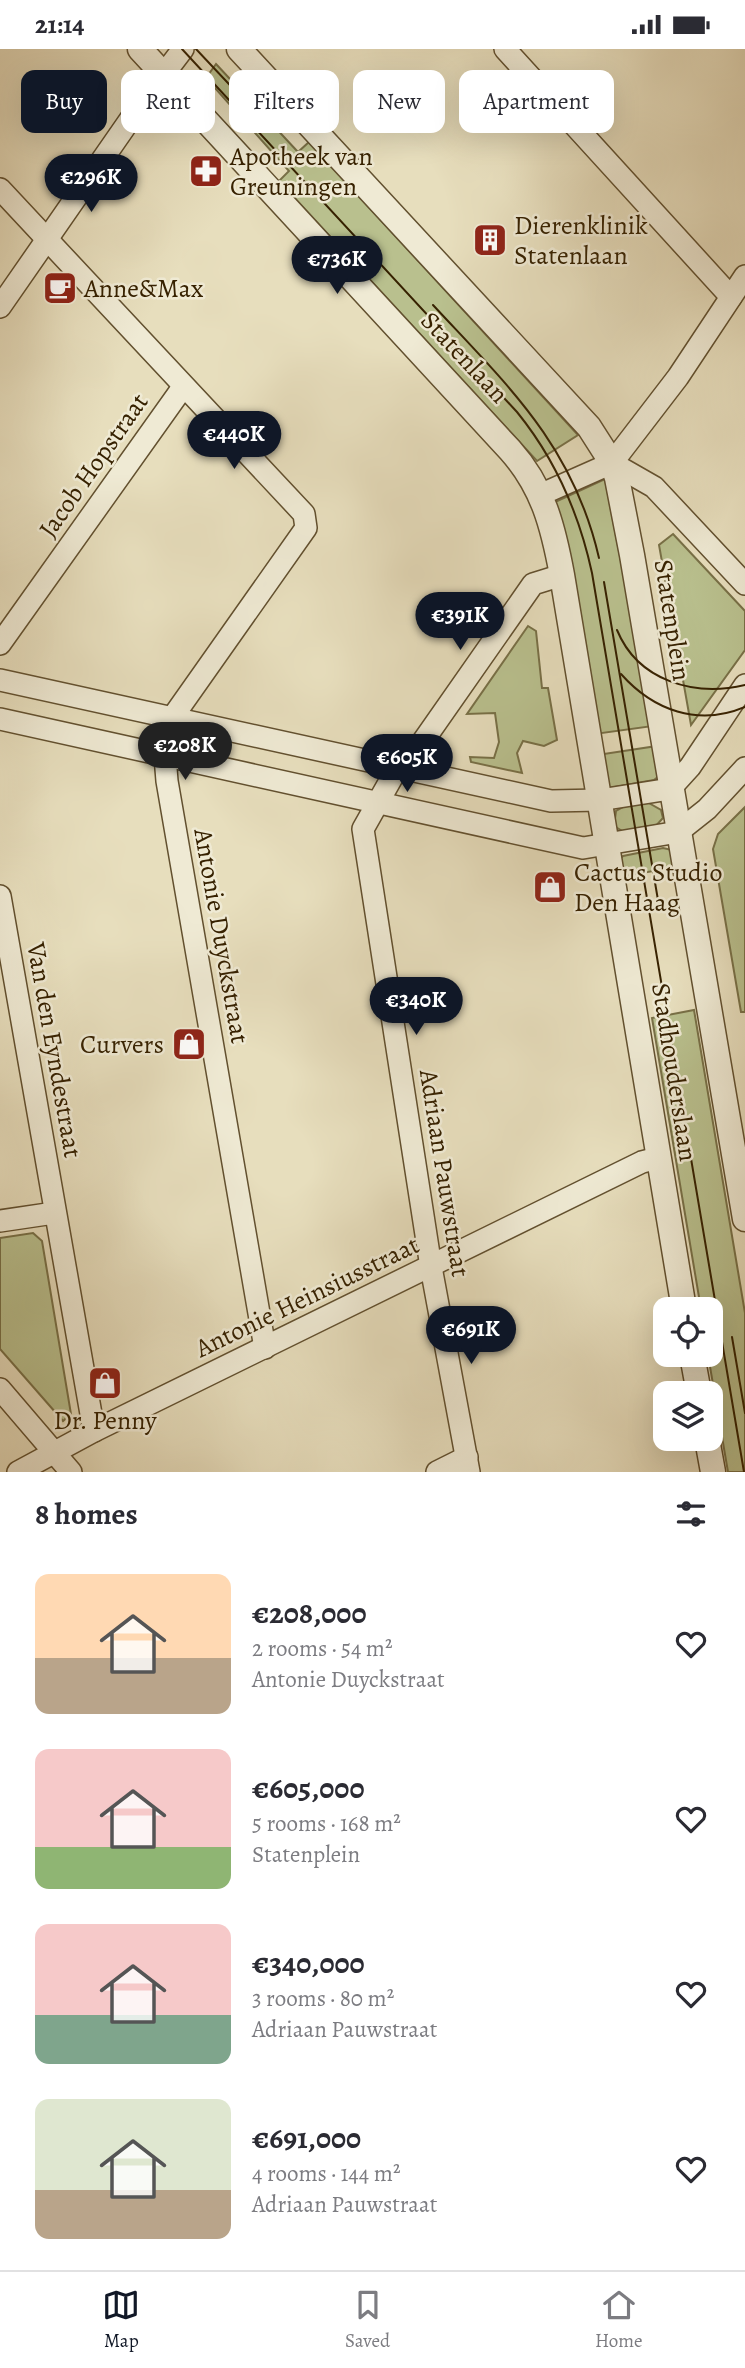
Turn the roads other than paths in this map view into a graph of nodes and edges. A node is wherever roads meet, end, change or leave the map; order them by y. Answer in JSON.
{"nodes":[{"id":1,"x":140,"y":49,"type":"edge"},
{"id":2,"x":183,"y":49,"type":"edge"},
{"id":3,"x":239,"y":49,"type":"edge"},
{"id":4,"x":505,"y":49,"type":"edge"},
{"id":5,"x":159,"y":70,"type":"edge"},
{"id":6,"x":168,"y":70,"type":"edge"},
{"id":7,"x":215,"y":131,"type":"edge"},
{"id":8,"x":121,"y":132,"type":"edge"},
{"id":9,"x":0,"y":188,"type":"edge"},
{"id":10,"x":48,"y":240,"type":"junction"},
{"id":11,"x":745,"y":276,"type":"edge"},
{"id":12,"x":731,"y":297,"type":"junction"},
{"id":13,"x":0,"y":307,"type":"edge"},
{"id":14,"x":183,"y":387,"type":"junction"},
{"id":15,"x":612,"y":463,"type":"junction"},
{"id":16,"x":542,"y":494,"type":"junction"},
{"id":17,"x":562,"y":575,"type":"junction"},
{"id":18,"x":745,"y":584,"type":"edge"},
{"id":19,"x":0,"y":644,"type":"edge"},
{"id":20,"x":0,"y":680,"type":"edge"},
{"id":21,"x":745,"y":685,"type":"edge"},
{"id":22,"x":172,"y":718,"type":"junction"},
{"id":23,"x":0,"y":719,"type":"edge"},
{"id":24,"x":165,"y":756,"type":"junction"},
{"id":25,"x":399,"y":765,"type":"junction"},
{"id":26,"x":745,"y":768,"type":"edge"},
{"id":27,"x":670,"y":789,"type":"junction"},
{"id":28,"x":600,"y":800,"type":"junction"},
{"id":29,"x":379,"y":803,"type":"junction"},
{"id":30,"x":678,"y":832,"type":"junction"},
{"id":31,"x":607,"y":843,"type":"junction"},
{"id":32,"x":0,"y":896,"type":"edge"},
{"id":33,"x":658,"y":1159,"type":"junction"},
{"id":34,"x":54,"y":1213,"type":"junction"},
{"id":35,"x":745,"y":1219,"type":"edge"},
{"id":36,"x":0,"y":1221,"type":"edge"},
{"id":37,"x":431,"y":1267,"type":"junction"},
{"id":38,"x":682,"y":1297,"type":"edge"},
{"id":39,"x":265,"y":1348,"type":"junction"},
{"id":40,"x":0,"y":1389,"type":"edge"},
{"id":41,"x":94,"y":1431,"type":"junction"},
{"id":42,"x":709,"y":1451,"type":"edge"},
{"id":43,"x":55,"y":1454,"type":"junction"},
{"id":44,"x":468,"y":1465,"type":"edge"},
{"id":45,"x":18,"y":1472,"type":"edge"},
{"id":46,"x":71,"y":1472,"type":"edge"},
{"id":47,"x":437,"y":1472,"type":"edge"},
{"id":48,"x":713,"y":1472,"type":"edge"}],
"edges":[{"from":1,"to":5,"type":"street","name":"Statenlaan"},
{"from":2,"to":6,"type":"street"},
{"from":3,"to":15,"type":"street","name":"Statenlaan"},
{"from":4,"to":12,"type":"street"},
{"from":7,"to":16,"type":"street","name":"Statenlaan"},
{"from":8,"to":10,"type":"street"},
{"from":9,"to":10,"type":"street","name":"Antonie Duyckstraat"},
{"from":10,"to":13,"type":"street"},
{"from":10,"to":14,"type":"street","name":"Antonie Duyckstraat"},
{"from":11,"to":12,"type":"street"},
{"from":12,"to":15,"type":"street"},
{"from":14,"to":19,"type":"street","name":"Jacob Hopstraat"},
{"from":14,"to":22,"type":"street","name":"Antonie Duyckstraat"},
{"from":15,"to":16,"type":"street"},
{"from":15,"to":18,"type":"street","name":"Statenplein"},
{"from":15,"to":27,"type":"street","name":"Statenplein"},
{"from":16,"to":17,"type":"street"},
{"from":17,"to":25,"type":"street"},
{"from":17,"to":28,"type":"street"},
{"from":20,"to":22,"type":"street"},
{"from":21,"to":27,"type":"street"},
{"from":22,"to":24,"type":"street","name":"Antonie Duyckstraat"},
{"from":22,"to":25,"type":"street"},
{"from":23,"to":24,"type":"street"},
{"from":24,"to":29,"type":"street"},
{"from":24,"to":39,"type":"street","name":"Antonie Duyckstraat"},
{"from":25,"to":28,"type":"street"},
{"from":25,"to":29,"type":"street"},
{"from":26,"to":30,"type":"street"},
{"from":27,"to":28,"type":"street"},
{"from":27,"to":30,"type":"street","name":"Statenplein"},
{"from":28,"to":31,"type":"street"},
{"from":29,"to":31,"type":"street"},
{"from":29,"to":37,"type":"street","name":"Adriaan Pauwstraat"},
{"from":30,"to":31,"type":"street"},
{"from":30,"to":35,"type":"street","name":"Stadhouderslaan"},
{"from":31,"to":33,"type":"street","name":"Stadhouderslaan"},
{"from":32,"to":34,"type":"street","name":"Van den Eyndestraat"},
{"from":33,"to":37,"type":"street","name":"Antonie Heinsiusstraat"},
{"from":33,"to":38,"type":"street","name":"Stadhouderslaan"},
{"from":34,"to":36,"type":"street"},
{"from":34,"to":41,"type":"street","name":"Van den Eyndestraat"},
{"from":37,"to":39,"type":"street","name":"Antonie Heinsiusstraat"},
{"from":37,"to":44,"type":"street","name":"Adriaan Pauwstraat"},
{"from":39,"to":41,"type":"street","name":"Antonie Heinsiusstraat"},
{"from":40,"to":43,"type":"street"},
{"from":41,"to":43,"type":"street","name":"Antonie Heinsiusstraat"},
{"from":42,"to":48,"type":"street"},
{"from":43,"to":45,"type":"street","name":"Antonie Heinsiusstraat"},
{"from":43,"to":46,"type":"street"},
{"from":44,"to":47,"type":"street"}]}
